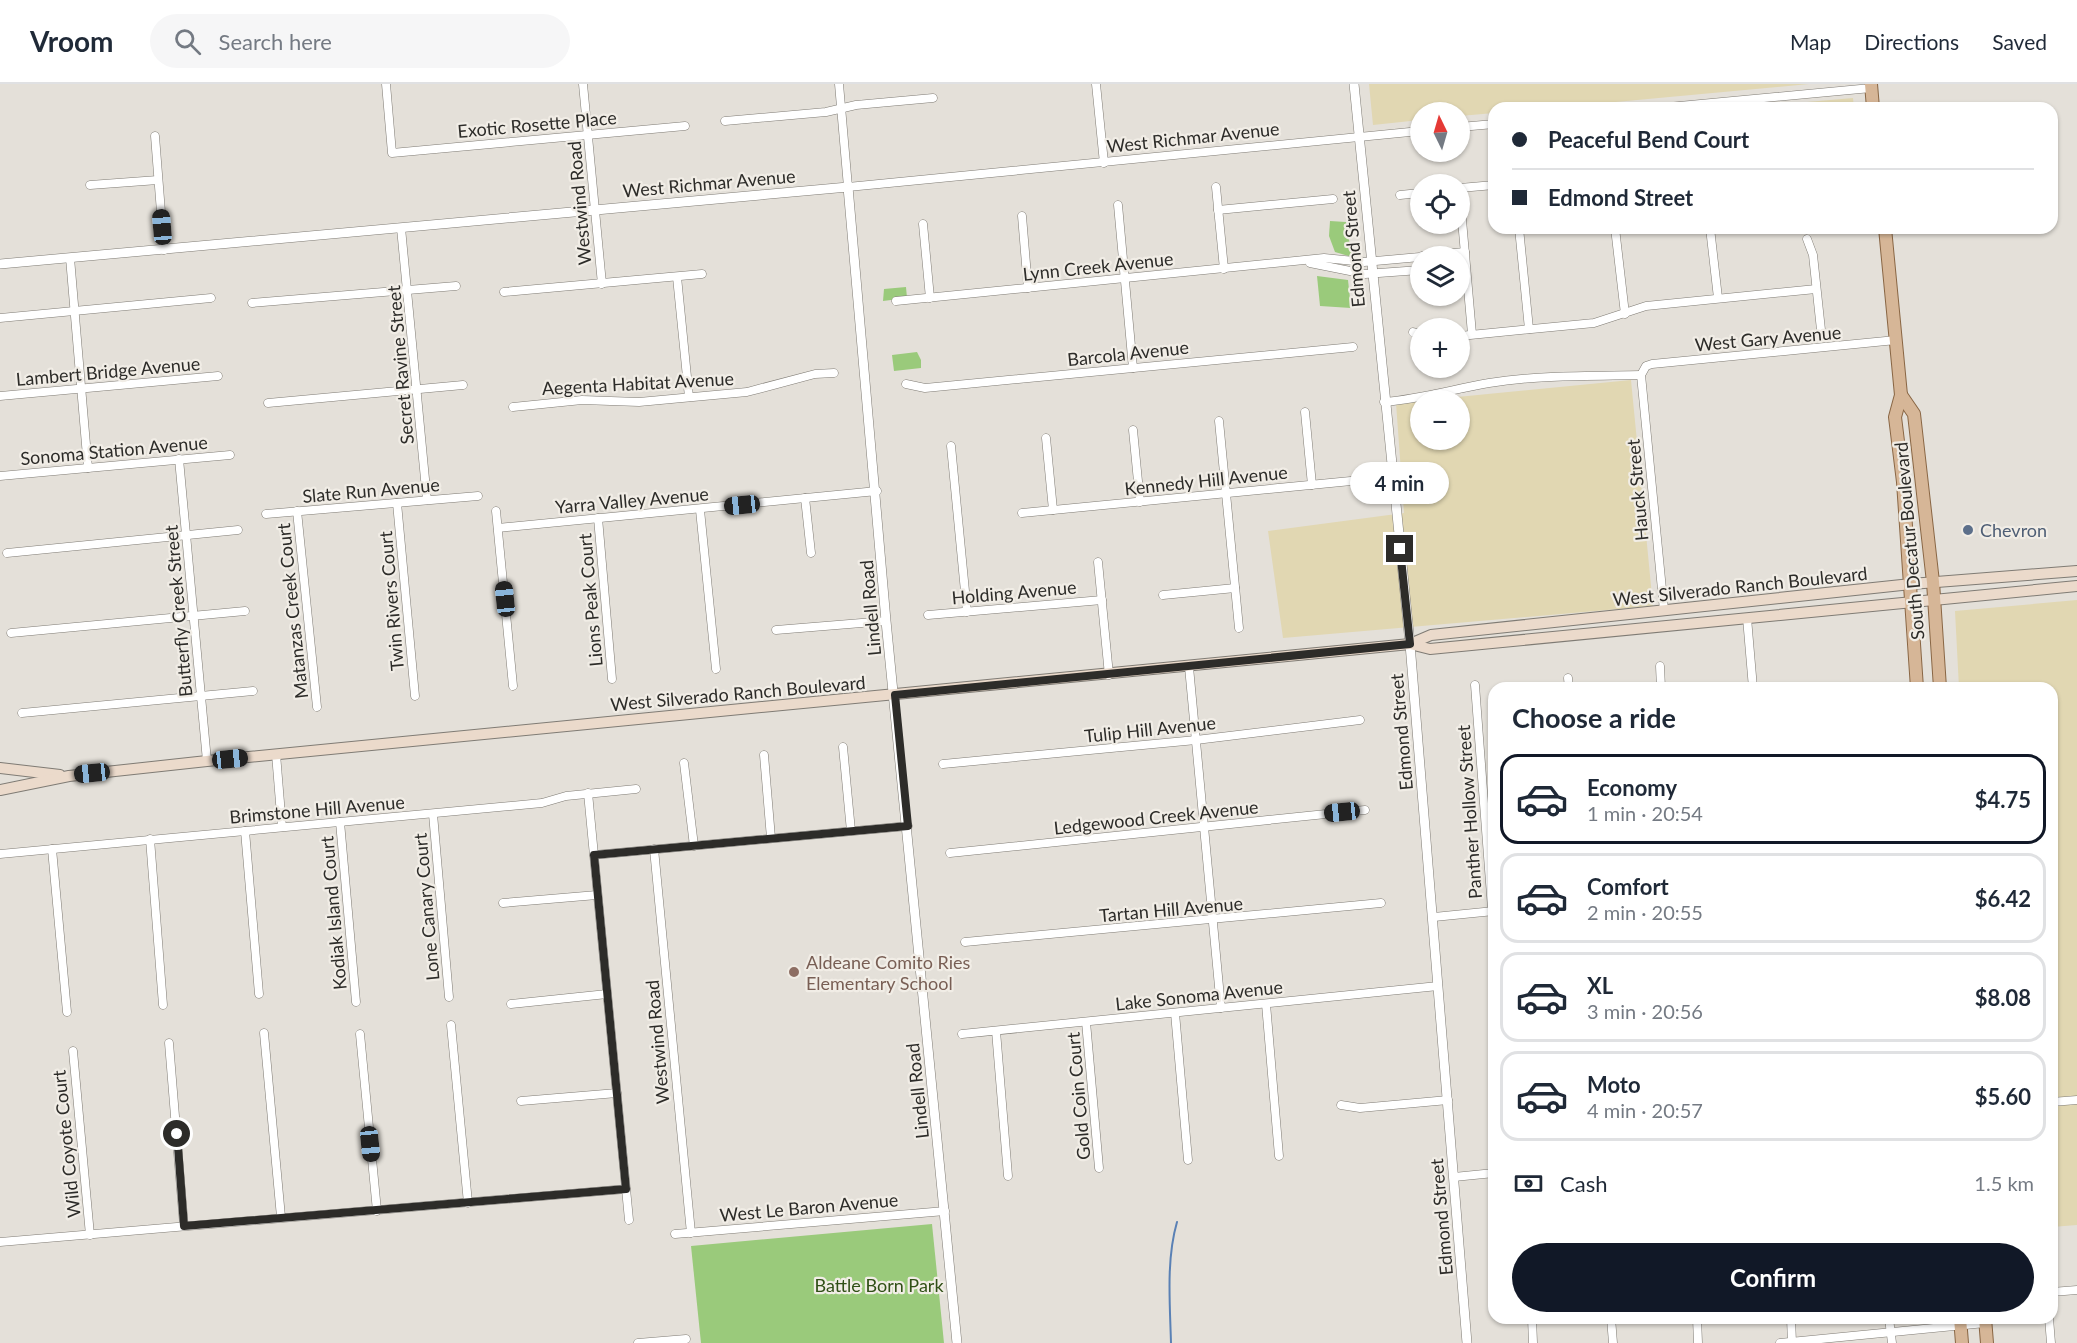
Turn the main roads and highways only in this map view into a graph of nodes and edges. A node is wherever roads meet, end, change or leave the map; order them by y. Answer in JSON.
{"nodes":[{"id":1,"x":1871,"y":86,"type":"edge"},
{"id":2,"x":1872,"y":102,"type":"edge"},
{"id":3,"x":1886,"y":234,"type":"edge"},
{"id":4,"x":1901,"y":395,"type":"junction"},
{"id":5,"x":2077,"y":571,"type":"edge"},
{"id":6,"x":1933,"y":582,"type":"junction"},
{"id":7,"x":1911,"y":584,"type":"junction"},
{"id":8,"x":2077,"y":586,"type":"edge"},
{"id":9,"x":1934,"y":599,"type":"junction"},
{"id":10,"x":1912,"y":602,"type":"junction"},
{"id":11,"x":1410,"y":644,"type":"junction"},
{"id":12,"x":1917,"y":682,"type":"edge"},
{"id":13,"x":1940,"y":682,"type":"edge"},
{"id":14,"x":0,"y":768,"type":"edge"},
{"id":15,"x":69,"y":776,"type":"junction"},
{"id":16,"x":0,"y":790,"type":"edge"},
{"id":17,"x":1960,"y":1324,"type":"edge"},
{"id":18,"x":1985,"y":1324,"type":"edge"},
{"id":19,"x":1962,"y":1343,"type":"edge"},
{"id":20,"x":1987,"y":1343,"type":"edge"}],
"edges":[{"from":1,"to":2,"type":"main road"},
{"from":3,"to":4,"type":"main road","name":"South Decatur Boulevard"},
{"from":4,"to":6,"type":"main road","name":"South Decatur Boulevard"},
{"from":4,"to":7,"type":"main road","name":"South Decatur Boulevard"},
{"from":5,"to":6,"type":"main road","name":"West Silverado Ranch Boulevard"},
{"from":6,"to":7,"type":"main road","name":"West Silverado Ranch Boulevard"},
{"from":6,"to":9,"type":"main road","name":"South Decatur Boulevard"},
{"from":7,"to":10,"type":"main road","name":"South Decatur Boulevard"},
{"from":7,"to":11,"type":"main road","name":"West Silverado Ranch Boulevard"},
{"from":8,"to":9,"type":"main road","name":"West Silverado Ranch Boulevard"},
{"from":9,"to":10,"type":"main road","name":"West Silverado Ranch Boulevard"},
{"from":9,"to":13,"type":"main road","name":"South Decatur Boulevard"},
{"from":10,"to":11,"type":"main road","name":"West Silverado Ranch Boulevard"},
{"from":10,"to":12,"type":"main road","name":"South Decatur Boulevard"},
{"from":11,"to":15,"type":"main road","name":"West Silverado Ranch Boulevard"},
{"from":14,"to":15,"type":"main road","name":"West Silverado Ranch Boulevard"},
{"from":15,"to":16,"type":"main road","name":"West Silverado Ranch Boulevard"},
{"from":17,"to":19,"type":"main road"},
{"from":18,"to":20,"type":"main road"}]}
